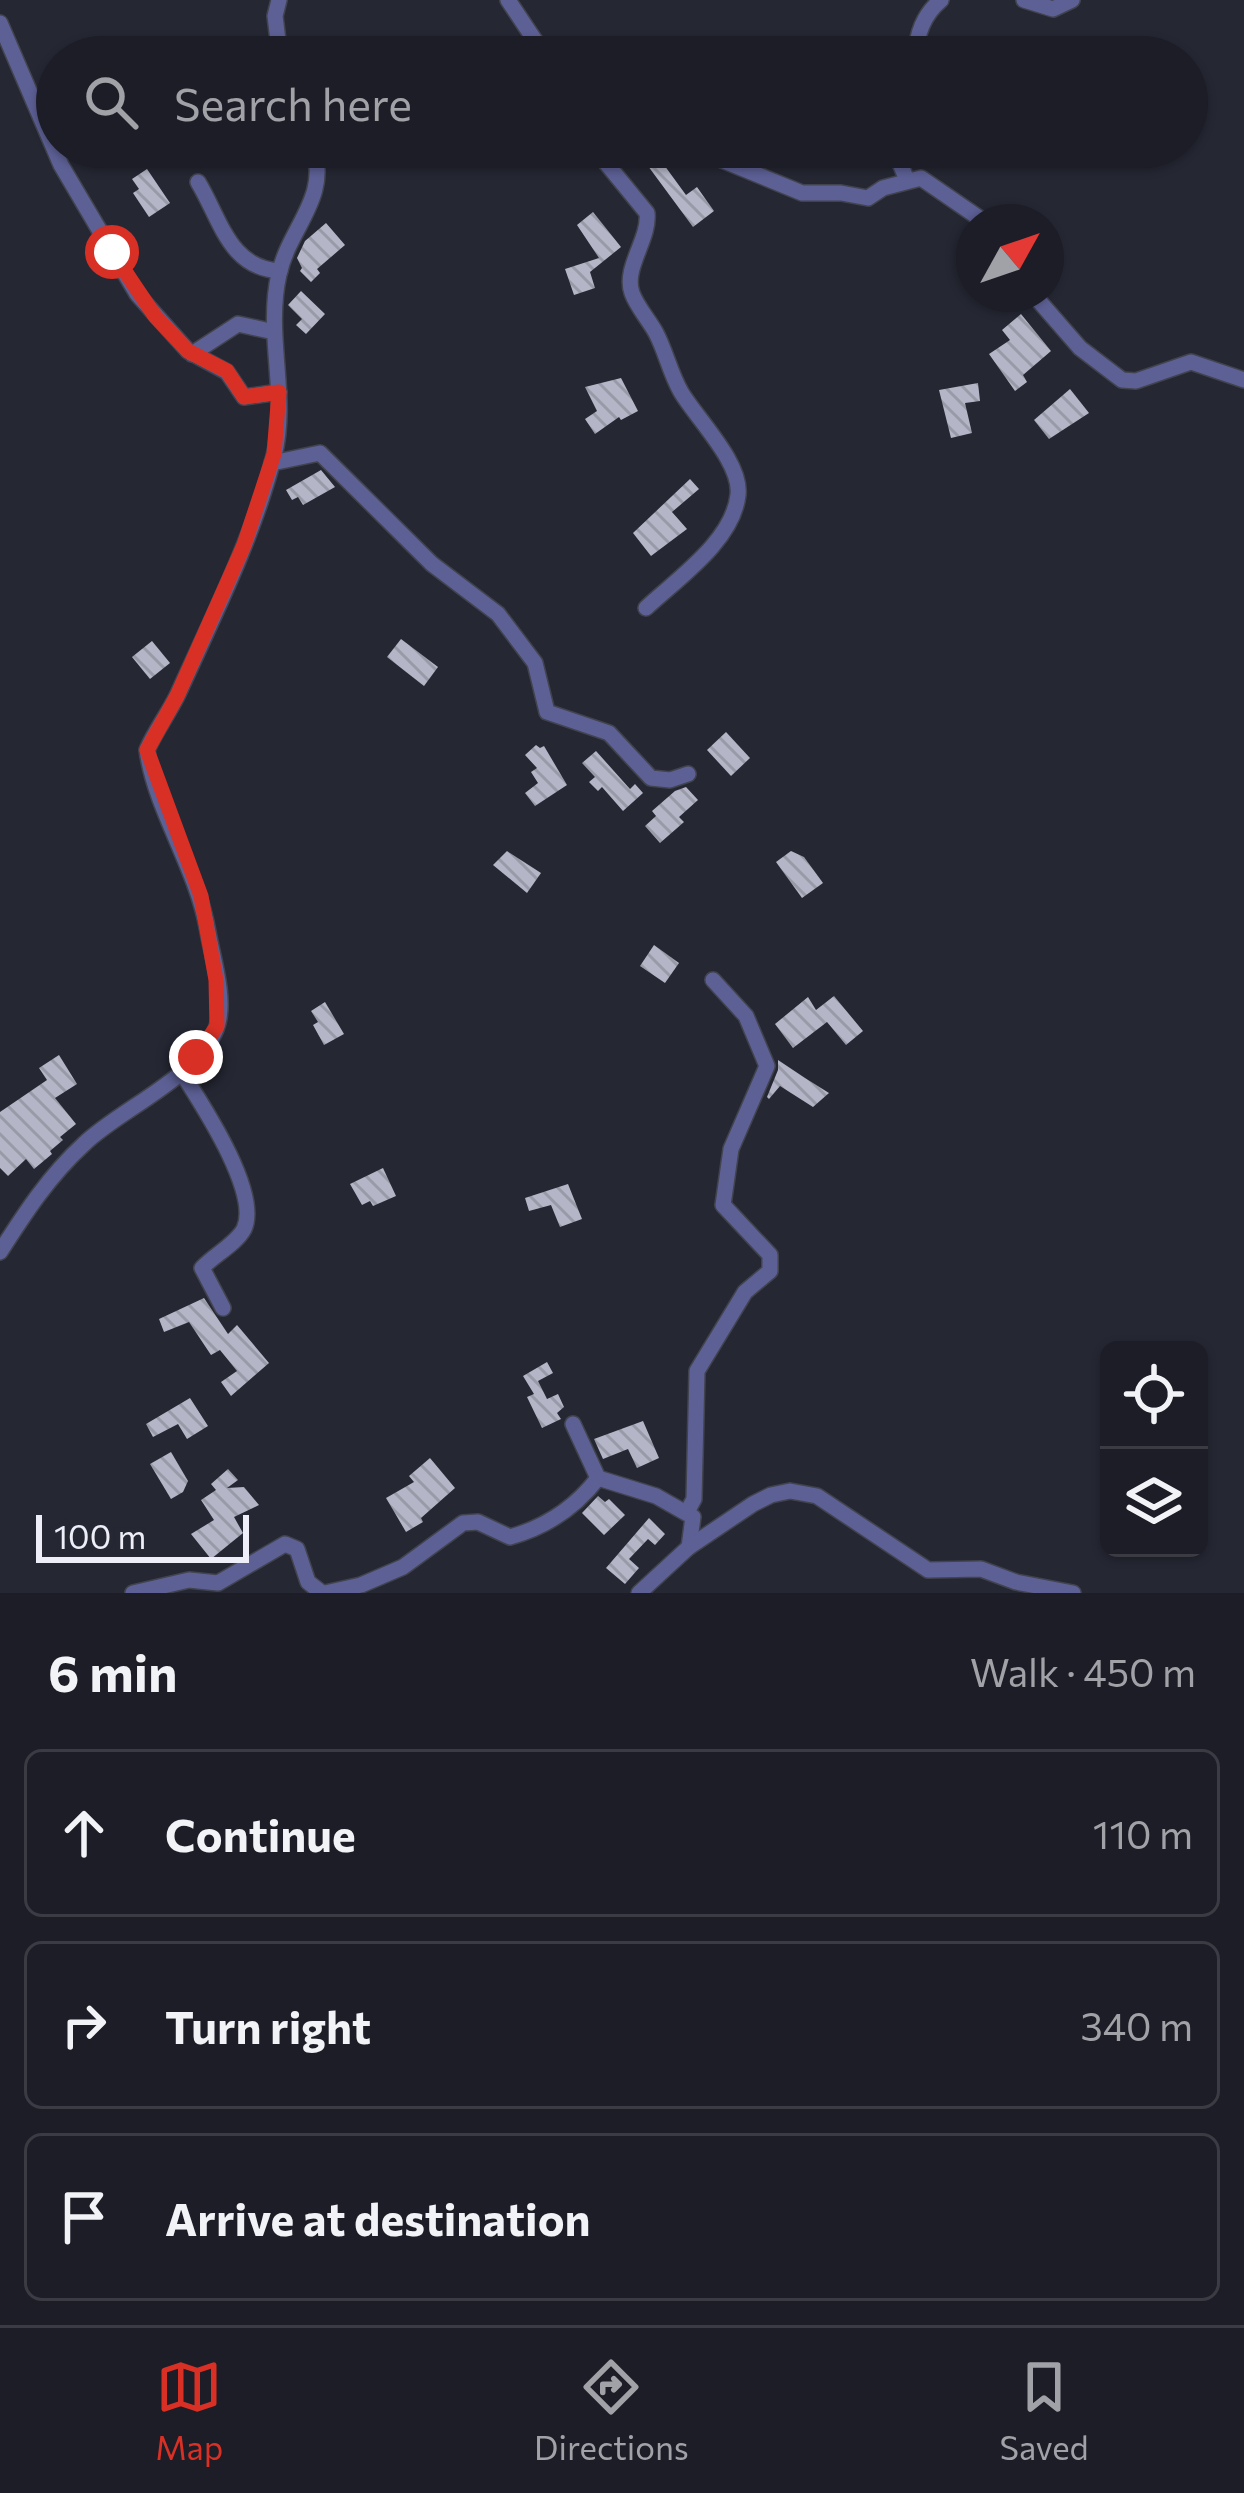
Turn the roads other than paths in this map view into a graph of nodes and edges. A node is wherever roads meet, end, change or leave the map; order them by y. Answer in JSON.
{"nodes":[{"id":1,"x":279,"y":0,"type":"edge"},
{"id":2,"x":508,"y":0,"type":"edge"},
{"id":3,"x":941,"y":0,"type":"edge"},
{"id":4,"x":1024,"y":0,"type":"edge"},
{"id":5,"x":1072,"y":0,"type":"edge"},
{"id":6,"x":0,"y":23,"type":"edge"},
{"id":7,"x":276,"y":36,"type":"edge"},
{"id":8,"x":531,"y":36,"type":"edge"},
{"id":9,"x":918,"y":36,"type":"edge"},
{"id":10,"x":36,"y":111,"type":"edge"},
{"id":11,"x":65,"y":168,"type":"edge"},
{"id":12,"x":318,"y":168,"type":"edge"},
{"id":13,"x":610,"y":168,"type":"edge"},
{"id":14,"x":742,"y":168,"type":"edge"},
{"id":15,"x":902,"y":168,"type":"edge"},
{"id":16,"x":907,"y":180,"type":"junction"},
{"id":17,"x":198,"y":182,"type":"dead end"},
{"id":18,"x":961,"y":204,"type":"edge"},
{"id":19,"x":280,"y":271,"type":"junction"},
{"id":20,"x":1049,"y":312,"type":"edge"},
{"id":21,"x":274,"y":332,"type":"junction"},
{"id":22,"x":192,"y":354,"type":"junction"},
{"id":23,"x":1244,"y":380,"type":"edge"},
{"id":24,"x":279,"y":392,"type":"junction"},
{"id":25,"x":272,"y":464,"type":"junction"},
{"id":26,"x":646,"y":608,"type":"dead end"},
{"id":27,"x":688,"y":775,"type":"dead end"},
{"id":28,"x":713,"y":980,"type":"dead end"},
{"id":29,"x":182,"y":1073,"type":"junction"},
{"id":30,"x":0,"y":1252,"type":"edge"},
{"id":31,"x":223,"y":1308,"type":"dead end"},
{"id":32,"x":573,"y":1424,"type":"dead end"},
{"id":33,"x":598,"y":1478,"type":"junction"},
{"id":34,"x":686,"y":1512,"type":"junction"},
{"id":35,"x":688,"y":1547,"type":"junction"},
{"id":36,"x":133,"y":1593,"type":"edge"},
{"id":37,"x":321,"y":1593,"type":"edge"},
{"id":38,"x":639,"y":1593,"type":"edge"},
{"id":39,"x":1073,"y":1593,"type":"edge"}],
"edges":[{"from":1,"to":7,"type":"street"},
{"from":2,"to":8,"type":"street"},
{"from":3,"to":9,"type":"street"},
{"from":4,"to":5,"type":"street"},
{"from":6,"to":10,"type":"street"},
{"from":11,"to":22,"type":"street"},
{"from":12,"to":19,"type":"street"},
{"from":13,"to":26,"type":"street"},
{"from":14,"to":16,"type":"street"},
{"from":15,"to":16,"type":"street"},
{"from":16,"to":18,"type":"street"},
{"from":17,"to":19,"type":"street"},
{"from":19,"to":21,"type":"street"},
{"from":20,"to":23,"type":"street"},
{"from":21,"to":22,"type":"street"},
{"from":21,"to":24,"type":"street"},
{"from":22,"to":24,"type":"street"},
{"from":24,"to":25,"type":"street"},
{"from":25,"to":27,"type":"street"},
{"from":25,"to":29,"type":"street"},
{"from":28,"to":34,"type":"street"},
{"from":29,"to":30,"type":"street"},
{"from":29,"to":31,"type":"street"},
{"from":32,"to":33,"type":"street"},
{"from":33,"to":34,"type":"street"},
{"from":33,"to":37,"type":"street"},
{"from":34,"to":35,"type":"street"},
{"from":35,"to":38,"type":"street"},
{"from":35,"to":39,"type":"street"},
{"from":36,"to":37,"type":"street"}]}
